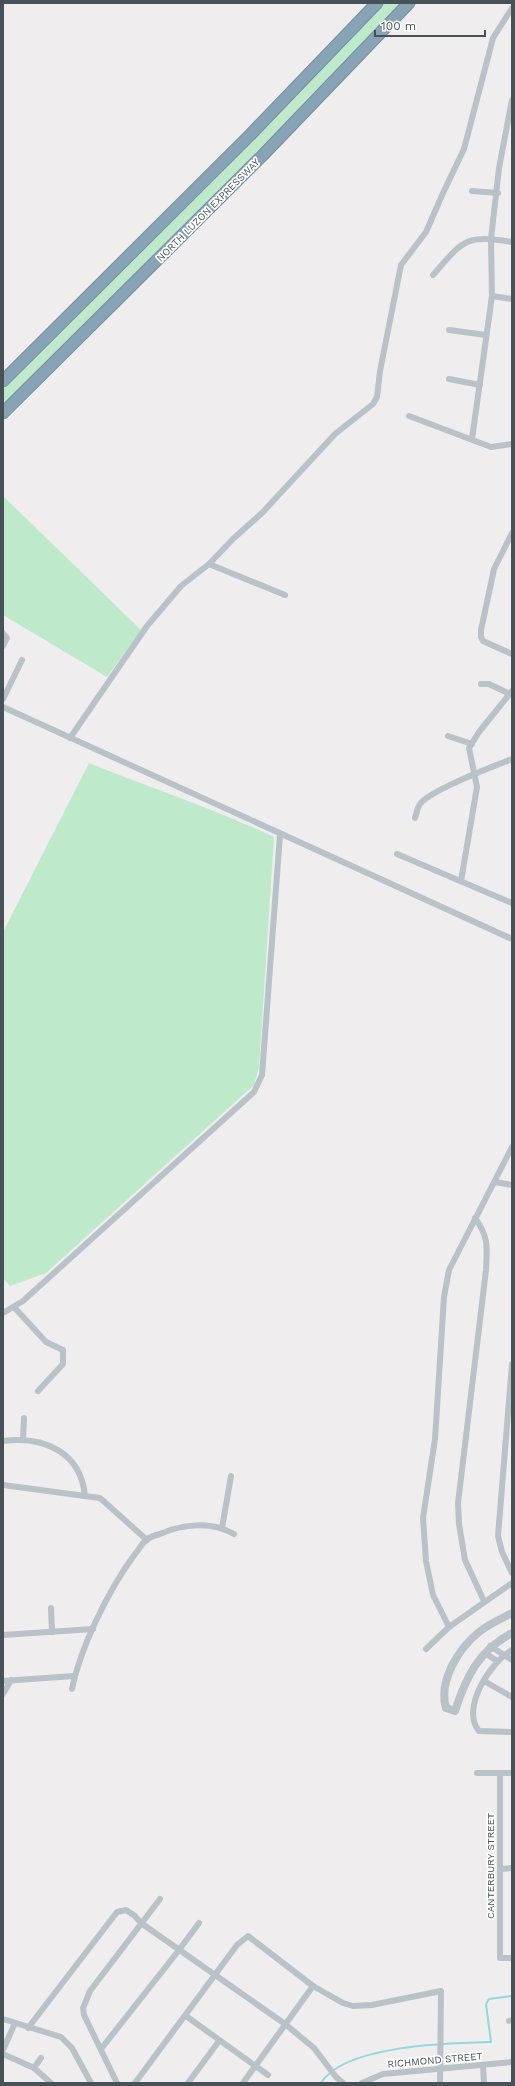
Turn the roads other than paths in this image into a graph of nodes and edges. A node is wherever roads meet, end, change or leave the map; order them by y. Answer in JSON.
{"nodes":[{"id":1,"x":377,"y":3,"type":"edge"},
{"id":2,"x":409,"y":3,"type":"edge"},
{"id":3,"x":512,"y":8,"type":"edge"},
{"id":4,"x":512,"y":100,"type":"edge"},
{"id":5,"x":472,"y":191,"type":"dead end"},
{"id":6,"x":498,"y":193,"type":"junction"},
{"id":7,"x":491,"y":239,"type":"junction"},
{"id":8,"x":512,"y":242,"type":"edge"},
{"id":9,"x":433,"y":275,"type":"dead end"},
{"id":10,"x":492,"y":296,"type":"junction"},
{"id":11,"x":512,"y":299,"type":"edge"},
{"id":12,"x":449,"y":330,"type":"dead end"},
{"id":13,"x":486,"y":335,"type":"junction"},
{"id":14,"x":449,"y":379,"type":"dead end"},
{"id":15,"x":3,"y":381,"type":"edge"},
{"id":16,"x":480,"y":385,"type":"junction"},
{"id":17,"x":3,"y":413,"type":"edge"},
{"id":18,"x":409,"y":416,"type":"dead end"},
{"id":19,"x":472,"y":439,"type":"junction"},
{"id":20,"x":512,"y":444,"type":"edge"},
{"id":21,"x":512,"y":534,"type":"edge"},
{"id":22,"x":209,"y":564,"type":"junction"},
{"id":23,"x":285,"y":595,"type":"dead end"},
{"id":24,"x":3,"y":633,"type":"edge"},
{"id":25,"x":3,"y":646,"type":"edge"},
{"id":26,"x":512,"y":654,"type":"edge"},
{"id":27,"x":22,"y":660,"type":"dead end"},
{"id":28,"x":481,"y":684,"type":"dead end"},
{"id":29,"x":511,"y":692,"type":"edge"},
{"id":30,"x":3,"y":699,"type":"edge"},
{"id":31,"x":3,"y":707,"type":"edge"},
{"id":32,"x":448,"y":736,"type":"dead end"},
{"id":33,"x":70,"y":738,"type":"junction"},
{"id":34,"x":472,"y":744,"type":"junction"},
{"id":35,"x":512,"y":759,"type":"edge"},
{"id":36,"x":475,"y":774,"type":"junction"},
{"id":37,"x":415,"y":818,"type":"dead end"},
{"id":38,"x":280,"y":835,"type":"junction"},
{"id":39,"x":398,"y":854,"type":"dead end"},
{"id":40,"x":461,"y":881,"type":"junction"},
{"id":41,"x":512,"y":903,"type":"edge"},
{"id":42,"x":512,"y":939,"type":"edge"},
{"id":43,"x":512,"y":1147,"type":"edge"},
{"id":44,"x":495,"y":1182,"type":"junction"},
{"id":45,"x":512,"y":1185,"type":"edge"},
{"id":46,"x":475,"y":1218,"type":"junction"},
{"id":47,"x":14,"y":1307,"type":"junction"},
{"id":48,"x":3,"y":1313,"type":"edge"},
{"id":49,"x":512,"y":1364,"type":"edge"},
{"id":50,"x":38,"y":1390,"type":"dead end"},
{"id":51,"x":24,"y":1418,"type":"dead end"},
{"id":52,"x":23,"y":1440,"type":"junction"},
{"id":53,"x":3,"y":1441,"type":"edge"},
{"id":54,"x":231,"y":1476,"type":"dead end"},
{"id":55,"x":3,"y":1485,"type":"edge"},
{"id":56,"x":85,"y":1496,"type":"junction"},
{"id":57,"x":222,"y":1528,"type":"junction"},
{"id":58,"x":234,"y":1534,"type":"dead end"},
{"id":59,"x":147,"y":1540,"type":"junction"},
{"id":60,"x":512,"y":1573,"type":"edge"},
{"id":61,"x":512,"y":1582,"type":"edge"},
{"id":62,"x":484,"y":1601,"type":"junction"},
{"id":63,"x":51,"y":1608,"type":"dead end"},
{"id":64,"x":512,"y":1613,"type":"edge"},
{"id":65,"x":449,"y":1626,"type":"junction"},
{"id":66,"x":93,"y":1629,"type":"junction"},
{"id":67,"x":52,"y":1632,"type":"junction"},
{"id":68,"x":512,"y":1633,"type":"edge"},
{"id":69,"x":3,"y":1635,"type":"edge"},
{"id":70,"x":426,"y":1649,"type":"dead end"},
{"id":71,"x":488,"y":1649,"type":"junction"},
{"id":72,"x":512,"y":1650,"type":"edge"},
{"id":73,"x":503,"y":1654,"type":"junction"},
{"id":74,"x":512,"y":1660,"type":"edge"},
{"id":75,"x":498,"y":1661,"type":"junction"},
{"id":76,"x":74,"y":1676,"type":"junction"},
{"id":77,"x":11,"y":1680,"type":"junction"},
{"id":78,"x":3,"y":1681,"type":"edge"},
{"id":79,"x":484,"y":1681,"type":"junction"},
{"id":80,"x":72,"y":1689,"type":"dead end"},
{"id":81,"x":3,"y":1694,"type":"edge"},
{"id":82,"x":512,"y":1697,"type":"edge"},
{"id":83,"x":512,"y":1732,"type":"edge"},
{"id":84,"x":477,"y":1773,"type":"dead end"},
{"id":85,"x":512,"y":1773,"type":"edge"},
{"id":86,"x":500,"y":1774,"type":"junction"},
{"id":87,"x":512,"y":1868,"type":"edge"},
{"id":88,"x":500,"y":1869,"type":"junction"},
{"id":89,"x":160,"y":1899,"type":"dead end"},
{"id":90,"x":141,"y":1923,"type":"junction"},
{"id":91,"x":199,"y":1923,"type":"dead end"},
{"id":92,"x":179,"y":1950,"type":"junction"},
{"id":93,"x":512,"y":1958,"type":"edge"},
{"id":94,"x":214,"y":1976,"type":"junction"},
{"id":95,"x":313,"y":1986,"type":"junction"},
{"id":96,"x":186,"y":2016,"type":"junction"},
{"id":97,"x":3,"y":2019,"type":"edge"},
{"id":98,"x":15,"y":2023,"type":"junction"},
{"id":99,"x":285,"y":2024,"type":"junction"},
{"id":100,"x":28,"y":2028,"type":"junction"},
{"id":101,"x":219,"y":2040,"type":"junction"},
{"id":102,"x":101,"y":2049,"type":"junction"},
{"id":103,"x":3,"y":2050,"type":"edge"},
{"id":104,"x":3,"y":2054,"type":"edge"},
{"id":105,"x":41,"y":2058,"type":"dead end"},
{"id":106,"x":512,"y":2062,"type":"edge"},
{"id":107,"x":483,"y":2066,"type":"junction"},
{"id":108,"x":254,"y":2067,"type":"junction"},
{"id":109,"x":34,"y":2068,"type":"junction"},
{"id":110,"x":441,"y":2069,"type":"junction"},
{"id":111,"x":268,"y":2075,"type":"dead end"},
{"id":112,"x":51,"y":2083,"type":"edge"},
{"id":113,"x":91,"y":2083,"type":"edge"},
{"id":114,"x":117,"y":2083,"type":"edge"},
{"id":115,"x":135,"y":2083,"type":"edge"},
{"id":116,"x":188,"y":2083,"type":"edge"},
{"id":117,"x":243,"y":2083,"type":"edge"},
{"id":118,"x":343,"y":2083,"type":"edge"},
{"id":119,"x":362,"y":2083,"type":"edge"},
{"id":120,"x":440,"y":2083,"type":"edge"},
{"id":121,"x":484,"y":2083,"type":"edge"}],
"edges":[{"from":1,"to":15,"type":"highway"},
{"from":2,"to":17,"type":"highway","name":"NORTH LUZON EXPRESSWAY"},
{"from":3,"to":22,"type":"street"},
{"from":4,"to":6,"type":"street"},
{"from":5,"to":6,"type":"street"},
{"from":6,"to":7,"type":"street"},
{"from":7,"to":8,"type":"street"},
{"from":7,"to":9,"type":"street"},
{"from":7,"to":10,"type":"street"},
{"from":10,"to":11,"type":"street"},
{"from":10,"to":13,"type":"street"},
{"from":12,"to":13,"type":"street"},
{"from":13,"to":16,"type":"street"},
{"from":14,"to":16,"type":"street"},
{"from":16,"to":19,"type":"street"},
{"from":18,"to":19,"type":"street"},
{"from":19,"to":20,"type":"street"},
{"from":21,"to":26,"type":"street"},
{"from":22,"to":23,"type":"street"},
{"from":22,"to":33,"type":"street"},
{"from":24,"to":25,"type":"street"},
{"from":27,"to":30,"type":"street"},
{"from":28,"to":29,"type":"street"},
{"from":29,"to":34,"type":"street"},
{"from":31,"to":33,"type":"street"},
{"from":32,"to":34,"type":"street"},
{"from":33,"to":38,"type":"street"},
{"from":34,"to":36,"type":"street"},
{"from":35,"to":36,"type":"street"},
{"from":36,"to":37,"type":"street"},
{"from":36,"to":40,"type":"street"},
{"from":38,"to":42,"type":"street"},
{"from":38,"to":47,"type":"street"},
{"from":39,"to":40,"type":"street"},
{"from":40,"to":41,"type":"street"},
{"from":43,"to":44,"type":"street"},
{"from":44,"to":45,"type":"street"},
{"from":44,"to":46,"type":"street"},
{"from":46,"to":62,"type":"street"},
{"from":46,"to":65,"type":"street"},
{"from":47,"to":48,"type":"street"},
{"from":47,"to":50,"type":"street"},
{"from":49,"to":60,"type":"street"},
{"from":51,"to":52,"type":"street"},
{"from":52,"to":53,"type":"street"},
{"from":52,"to":56,"type":"street"},
{"from":54,"to":57,"type":"street"},
{"from":55,"to":56,"type":"street"},
{"from":56,"to":59,"type":"street"},
{"from":57,"to":58,"type":"street"},
{"from":57,"to":59,"type":"street"},
{"from":59,"to":66,"type":"street"},
{"from":61,"to":62,"type":"street"},
{"from":62,"to":65,"type":"street"},
{"from":63,"to":67,"type":"street"},
{"from":64,"to":71,"type":"street"},
{"from":65,"to":70,"type":"street"},
{"from":66,"to":67,"type":"street"},
{"from":66,"to":76,"type":"street"},
{"from":67,"to":69,"type":"street"},
{"from":68,"to":71,"type":"street"},
{"from":71,"to":73,"type":"street"},
{"from":71,"to":75,"type":"street"},
{"from":72,"to":73,"type":"street"},
{"from":73,"to":74,"type":"street"},
{"from":73,"to":75,"type":"street"},
{"from":75,"to":79,"type":"street"},
{"from":76,"to":77,"type":"street"},
{"from":76,"to":80,"type":"street"},
{"from":77,"to":78,"type":"street"},
{"from":77,"to":81,"type":"street"},
{"from":79,"to":82,"type":"street"},
{"from":79,"to":83,"type":"street"},
{"from":84,"to":86,"type":"street"},
{"from":85,"to":86,"type":"street"},
{"from":86,"to":88,"type":"street","name":"CANTERBURY STREET"},
{"from":87,"to":88,"type":"street"},
{"from":88,"to":93,"type":"street","name":"CANTERBURY STREET"},
{"from":89,"to":90,"type":"street"},
{"from":90,"to":92,"type":"street"},
{"from":90,"to":100,"type":"street"},
{"from":90,"to":102,"type":"street"},
{"from":91,"to":92,"type":"street"},
{"from":92,"to":94,"type":"street"},
{"from":92,"to":102,"type":"street"},
{"from":94,"to":95,"type":"street"},
{"from":94,"to":96,"type":"street"},
{"from":94,"to":99,"type":"street"},
{"from":95,"to":99,"type":"street"},
{"from":95,"to":110,"type":"street"},
{"from":96,"to":101,"type":"street"},
{"from":96,"to":115,"type":"street"},
{"from":97,"to":98,"type":"street"},
{"from":98,"to":100,"type":"street"},
{"from":98,"to":103,"type":"street"},
{"from":99,"to":108,"type":"street"},
{"from":99,"to":118,"type":"street"},
{"from":100,"to":113,"type":"street"},
{"from":101,"to":108,"type":"street"},
{"from":101,"to":116,"type":"street"},
{"from":102,"to":114,"type":"street"},
{"from":104,"to":109,"type":"street"},
{"from":105,"to":109,"type":"street"},
{"from":106,"to":107,"type":"street","name":"RICHMOND STREET"},
{"from":107,"to":110,"type":"street","name":"RICHMOND STREET"},
{"from":107,"to":121,"type":"street"},
{"from":108,"to":111,"type":"street"},
{"from":108,"to":117,"type":"street"},
{"from":109,"to":112,"type":"street"},
{"from":110,"to":119,"type":"street","name":"RICHMOND STREET"},
{"from":110,"to":120,"type":"street"}]}
